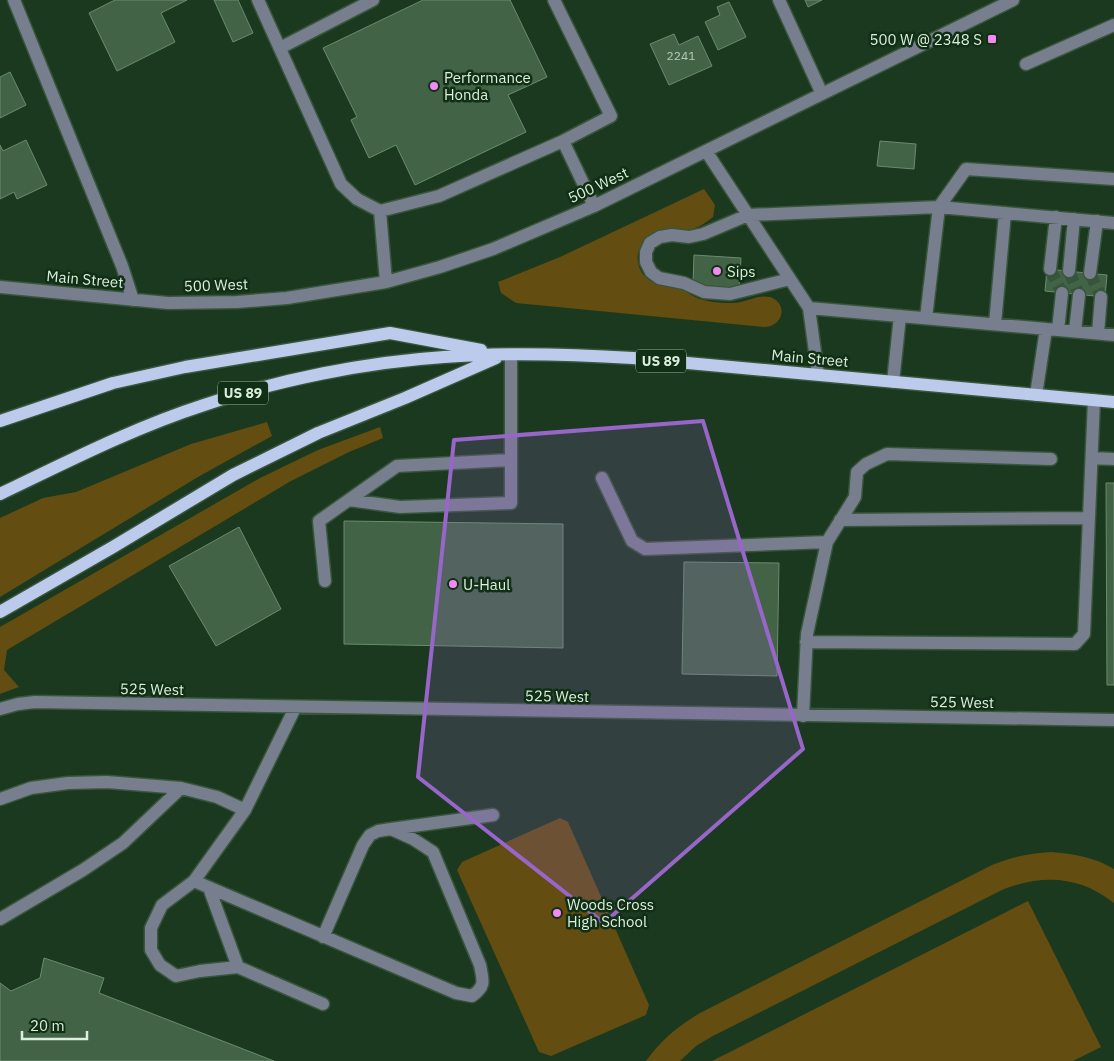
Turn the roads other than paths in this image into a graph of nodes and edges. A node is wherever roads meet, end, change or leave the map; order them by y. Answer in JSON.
{"nodes":[{"id":1,"x":14,"y":0,"type":"edge"},
{"id":2,"x":258,"y":0,"type":"edge"},
{"id":3,"x":373,"y":0,"type":"edge"},
{"id":4,"x":554,"y":0,"type":"edge"},
{"id":5,"x":779,"y":0,"type":"edge"},
{"id":6,"x":1013,"y":0,"type":"edge"},
{"id":7,"x":1114,"y":24,"type":"edge"},
{"id":8,"x":280,"y":48,"type":"junction"},
{"id":9,"x":1026,"y":64,"type":"dead end"},
{"id":10,"x":822,"y":94,"type":"junction"},
{"id":11,"x":563,"y":141,"type":"junction"},
{"id":12,"x":706,"y":151,"type":"junction"},
{"id":13,"x":1114,"y":179,"type":"edge"},
{"id":14,"x":594,"y":206,"type":"junction"},
{"id":15,"x":939,"y":207,"type":"junction"},
{"id":16,"x":380,"y":211,"type":"junction"},
{"id":17,"x":1005,"y":213,"type":"junction"},
{"id":18,"x":748,"y":215,"type":"junction"},
{"id":19,"x":1056,"y":217,"type":"junction"},
{"id":20,"x":1074,"y":219,"type":"junction"},
{"id":21,"x":1097,"y":221,"type":"junction"},
{"id":22,"x":1114,"y":222,"type":"edge"},
{"id":23,"x":1050,"y":269,"type":"tunnel mouth"},
{"id":24,"x":1069,"y":271,"type":"tunnel mouth"},
{"id":25,"x":1090,"y":273,"type":"tunnel mouth"},
{"id":26,"x":790,"y":280,"type":"junction"},
{"id":27,"x":386,"y":282,"type":"junction"},
{"id":28,"x":0,"y":287,"type":"edge"},
{"id":29,"x":1062,"y":293,"type":"tunnel mouth"},
{"id":30,"x":1079,"y":294,"type":"tunnel mouth"},
{"id":31,"x":1101,"y":296,"type":"tunnel mouth"},
{"id":32,"x":133,"y":300,"type":"junction"},
{"id":33,"x":168,"y":303,"type":"joint"},
{"id":34,"x":809,"y":308,"type":"junction"},
{"id":35,"x":900,"y":316,"type":"junction"},
{"id":36,"x":926,"y":318,"type":"junction"},
{"id":37,"x":995,"y":324,"type":"junction"},
{"id":38,"x":1052,"y":329,"type":"junction"},
{"id":39,"x":1075,"y":331,"type":"junction"},
{"id":40,"x":1098,"y":333,"type":"junction"},
{"id":41,"x":1114,"y":335,"type":"edge"},
{"id":42,"x":507,"y":355,"type":"junction"},
{"id":43,"x":818,"y":374,"type":"junction"},
{"id":44,"x":893,"y":382,"type":"junction"},
{"id":45,"x":1036,"y":395,"type":"junction"},
{"id":46,"x":1094,"y":400,"type":"junction"},
{"id":47,"x":1114,"y":402,"type":"edge"},
{"id":48,"x":0,"y":421,"type":"edge"},
{"id":49,"x":1092,"y":458,"type":"junction"},
{"id":50,"x":1114,"y":459,"type":"edge"},
{"id":51,"x":511,"y":460,"type":"junction"},
{"id":52,"x":1052,"y":460,"type":"dead end"},
{"id":53,"x":602,"y":478,"type":"dead end"},
{"id":54,"x":0,"y":494,"type":"edge"},
{"id":55,"x":349,"y":500,"type":"junction"},
{"id":56,"x":1089,"y":518,"type":"junction"},
{"id":57,"x":840,"y":520,"type":"junction"},
{"id":58,"x":827,"y":542,"type":"junction"},
{"id":59,"x":325,"y":581,"type":"dead end"},
{"id":60,"x":0,"y":612,"type":"edge"},
{"id":61,"x":806,"y":642,"type":"junction"},
{"id":62,"x":295,"y":708,"type":"junction"},
{"id":63,"x":0,"y":709,"type":"edge"},
{"id":64,"x":803,"y":716,"type":"junction"},
{"id":65,"x":1114,"y":720,"type":"edge"},
{"id":66,"x":181,"y":788,"type":"junction"},
{"id":67,"x":0,"y":799,"type":"edge"},
{"id":68,"x":245,"y":810,"type":"junction"},
{"id":69,"x":493,"y":815,"type":"dead end"},
{"id":70,"x":391,"y":830,"type":"junction"},
{"id":71,"x":194,"y":882,"type":"junction"},
{"id":72,"x":209,"y":888,"type":"junction"},
{"id":73,"x":0,"y":919,"type":"edge"},
{"id":74,"x":323,"y":937,"type":"junction"},
{"id":75,"x":238,"y":967,"type":"junction"},
{"id":76,"x":323,"y":1004,"type":"dead end"}],
"edges":[{"from":1,"to":32,"type":"street"},
{"from":2,"to":8,"type":"street"},
{"from":3,"to":8,"type":"street"},
{"from":4,"to":11,"type":"street"},
{"from":5,"to":10,"type":"street"},
{"from":6,"to":10,"type":"street","name":"500 West"},
{"from":7,"to":9,"type":"street"},
{"from":8,"to":16,"type":"street"},
{"from":10,"to":12,"type":"street","name":"500 West"},
{"from":11,"to":14,"type":"street"},
{"from":11,"to":16,"type":"street"},
{"from":12,"to":14,"type":"street","name":"500 West"},
{"from":12,"to":18,"type":"street"},
{"from":13,"to":15,"type":"street"},
{"from":14,"to":27,"type":"street","name":"500 West"},
{"from":15,"to":17,"type":"street"},
{"from":15,"to":18,"type":"street"},
{"from":15,"to":36,"type":"street"},
{"from":16,"to":27,"type":"street"},
{"from":17,"to":19,"type":"street"},
{"from":17,"to":37,"type":"street"},
{"from":18,"to":26,"type":"street"},
{"from":18,"to":26,"type":"street"},
{"from":19,"to":20,"type":"street"},
{"from":19,"to":23,"type":"street"},
{"from":20,"to":21,"type":"street"},
{"from":20,"to":24,"type":"street"},
{"from":21,"to":22,"type":"street"},
{"from":21,"to":25,"type":"street"},
{"from":26,"to":34,"type":"street"},
{"from":27,"to":33,"type":"street","name":"500 West"},
{"from":28,"to":32,"type":"street","name":"Main Street"},
{"from":29,"to":38,"type":"street"},
{"from":30,"to":39,"type":"street"},
{"from":31,"to":40,"type":"street"},
{"from":32,"to":33,"type":"street","name":"Main Street"},
{"from":34,"to":35,"type":"street"},
{"from":34,"to":43,"type":"street"},
{"from":35,"to":36,"type":"street"},
{"from":35,"to":44,"type":"street"},
{"from":36,"to":37,"type":"street"},
{"from":37,"to":38,"type":"street"},
{"from":38,"to":39,"type":"street"},
{"from":38,"to":45,"type":"street"},
{"from":39,"to":40,"type":"street"},
{"from":40,"to":41,"type":"street"},
{"from":42,"to":43,"type":"main road","name":"Main Street","number":"US 89"},
{"from":42,"to":48,"type":"main road"},
{"from":42,"to":51,"type":"street"},
{"from":42,"to":54,"type":"main road","number":"US 89"},
{"from":42,"to":60,"type":"main road"},
{"from":43,"to":44,"type":"main road","name":"Main Street","number":"US 89"},
{"from":44,"to":45,"type":"main road","name":"Main Street","number":"US 89"},
{"from":45,"to":46,"type":"main road","name":"Main Street","number":"US 89"},
{"from":46,"to":47,"type":"main road","name":"Main Street","number":"US 89"},
{"from":46,"to":49,"type":"street"},
{"from":49,"to":50,"type":"street"},
{"from":49,"to":56,"type":"street"},
{"from":51,"to":55,"type":"street"},
{"from":51,"to":55,"type":"street"},
{"from":52,"to":57,"type":"street"},
{"from":53,"to":58,"type":"street"},
{"from":55,"to":59,"type":"street"},
{"from":56,"to":57,"type":"street"},
{"from":56,"to":61,"type":"street"},
{"from":57,"to":58,"type":"street"},
{"from":58,"to":61,"type":"street"},
{"from":61,"to":64,"type":"street"},
{"from":62,"to":63,"type":"street","name":"525 West"},
{"from":62,"to":64,"type":"street","name":"525 West"},
{"from":62,"to":68,"type":"street"},
{"from":64,"to":65,"type":"street","name":"525 West"},
{"from":66,"to":67,"type":"street"},
{"from":66,"to":68,"type":"street"},
{"from":66,"to":73,"type":"street"},
{"from":68,"to":71,"type":"street"},
{"from":69,"to":70,"type":"street"},
{"from":70,"to":74,"type":"street"},
{"from":70,"to":74,"type":"street"},
{"from":71,"to":72,"type":"street"},
{"from":71,"to":75,"type":"street"},
{"from":72,"to":74,"type":"street"},
{"from":72,"to":75,"type":"street"},
{"from":75,"to":76,"type":"street"}]}
